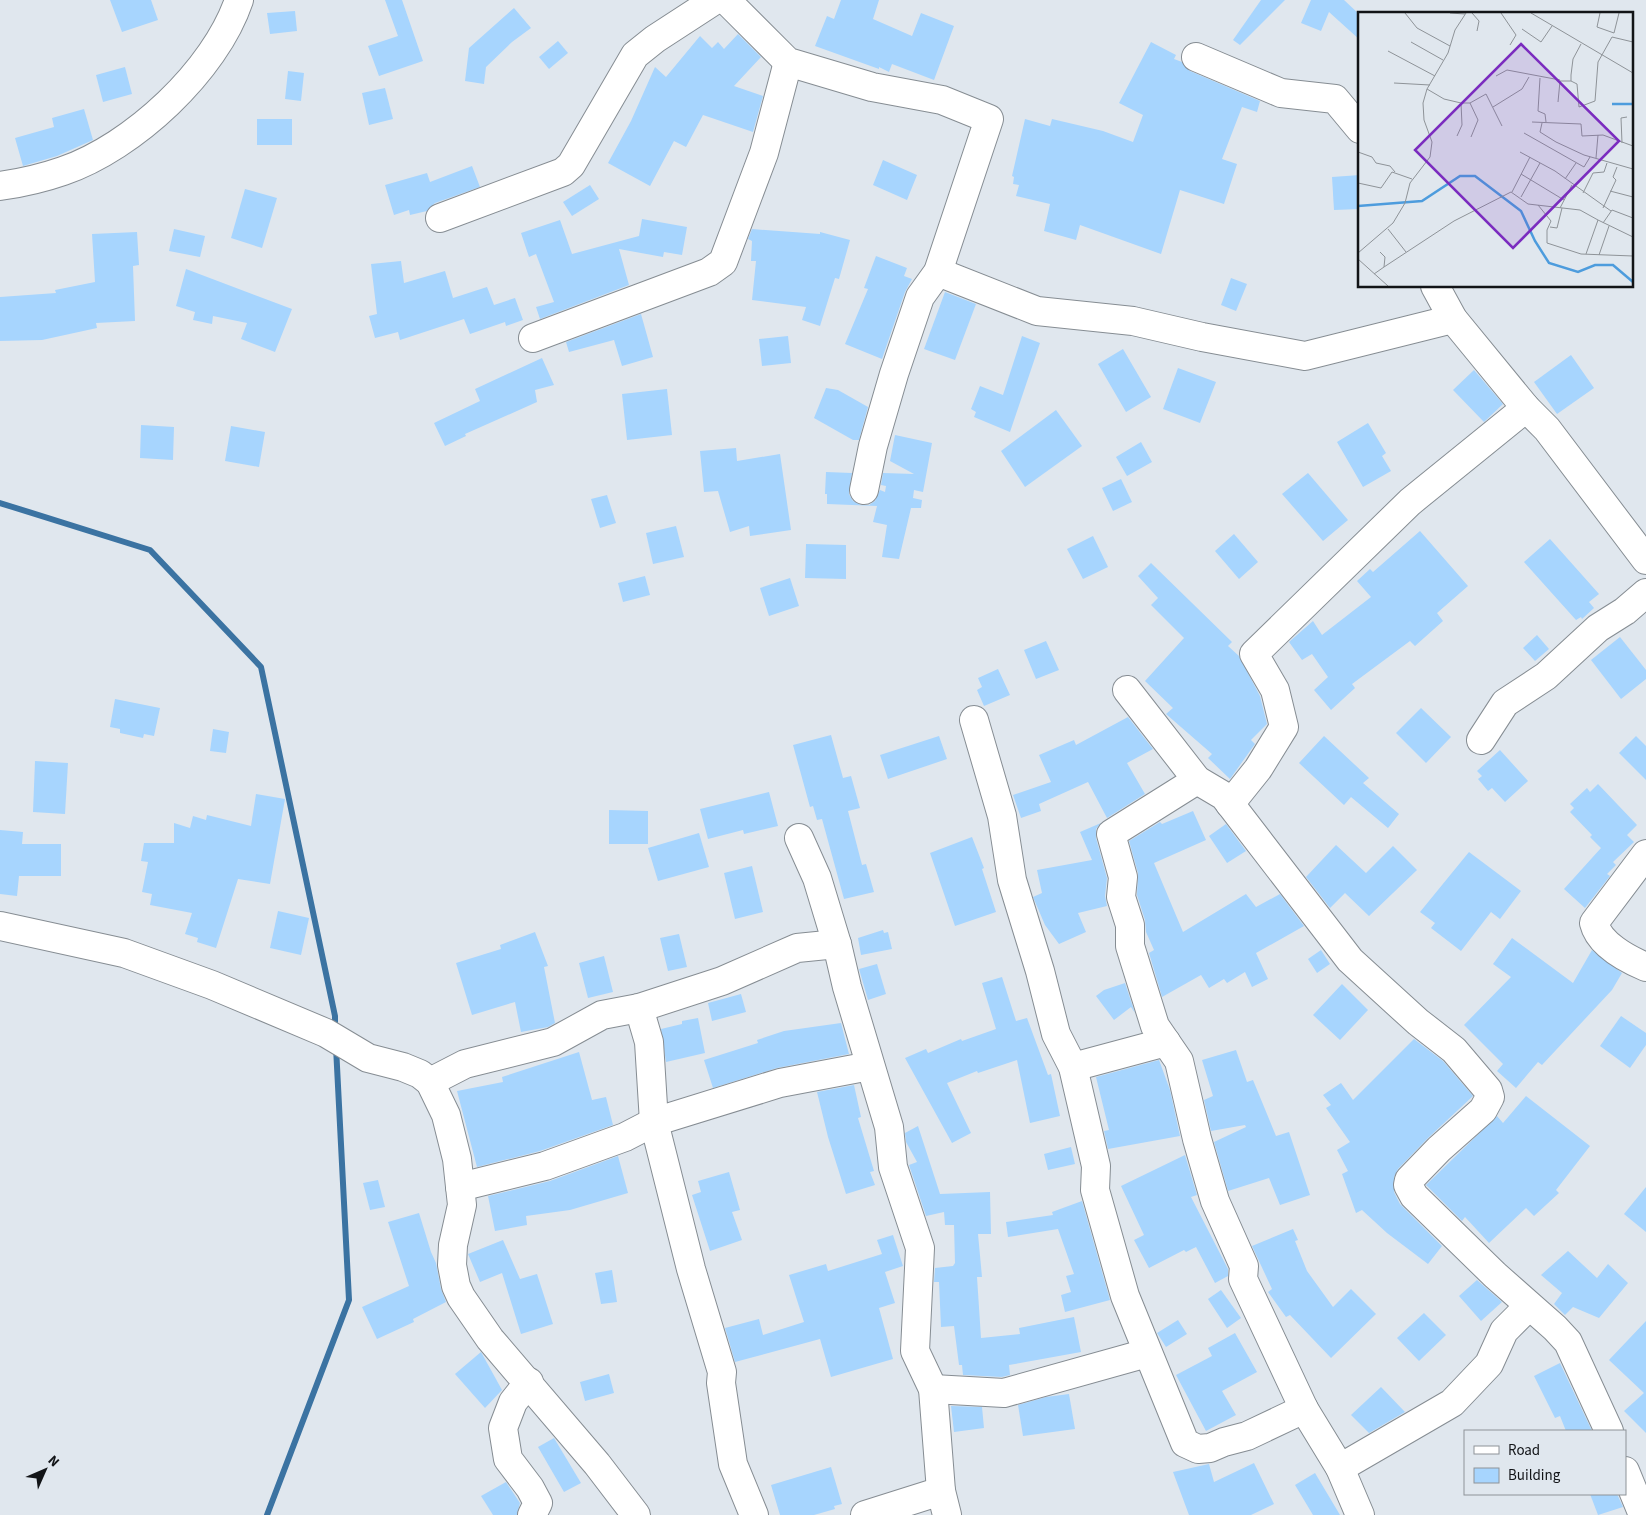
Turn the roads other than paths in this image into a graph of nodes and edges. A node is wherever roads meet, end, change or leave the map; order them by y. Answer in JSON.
{"nodes":[{"id":1,"x":240,"y":0,"type":"edge"},
{"id":2,"x":716,"y":0,"type":"edge"},
{"id":3,"x":726,"y":0,"type":"edge"},
{"id":4,"x":1196,"y":57,"type":"dead end"},
{"id":5,"x":788,"y":62,"type":"junction"},
{"id":6,"x":1358,"y":127,"type":"edge"},
{"id":7,"x":0,"y":186,"type":"edge"},
{"id":8,"x":440,"y":218,"type":"dead end"},
{"id":9,"x":938,"y":272,"type":"junction"},
{"id":10,"x":1436,"y":288,"type":"edge"},
{"id":11,"x":1453,"y":320,"type":"junction"},
{"id":12,"x":533,"y":338,"type":"dead end"},
{"id":13,"x":1526,"y":408,"type":"junction"},
{"id":14,"x":864,"y":490,"type":"dead end"},
{"id":15,"x":1646,"y":560,"type":"edge"},
{"id":16,"x":1646,"y":594,"type":"edge"},
{"id":17,"x":1127,"y":690,"type":"dead end"},
{"id":18,"x":974,"y":720,"type":"dead end"},
{"id":19,"x":1481,"y":740,"type":"dead end"},
{"id":20,"x":1197,"y":780,"type":"junction"},
{"id":21,"x":1230,"y":804,"type":"junction"},
{"id":22,"x":799,"y":838,"type":"dead end"},
{"id":23,"x":1646,"y":854,"type":"edge"},
{"id":24,"x":0,"y":926,"type":"edge"},
{"id":25,"x":837,"y":944,"type":"junction"},
{"id":26,"x":1646,"y":967,"type":"edge"},
{"id":27,"x":639,"y":1008,"type":"junction"},
{"id":28,"x":1166,"y":1042,"type":"junction"},
{"id":29,"x":870,"y":1066,"type":"junction"},
{"id":30,"x":1073,"y":1067,"type":"junction"},
{"id":31,"x":430,"y":1082,"type":"junction"},
{"id":32,"x":654,"y":1122,"type":"junction"},
{"id":33,"x":460,"y":1187,"type":"junction"},
{"id":34,"x":1529,"y":1306,"type":"junction"},
{"id":35,"x":1147,"y":1353,"type":"junction"},
{"id":36,"x":528,"y":1382,"type":"junction"},
{"id":37,"x":933,"y":1389,"type":"junction"},
{"id":38,"x":1304,"y":1409,"type":"junction"},
{"id":39,"x":1609,"y":1430,"type":"edge"},
{"id":40,"x":1340,"y":1468,"type":"junction"},
{"id":41,"x":1626,"y":1473,"type":"edge"},
{"id":42,"x":944,"y":1503,"type":"edge"},
{"id":43,"x":532,"y":1515,"type":"edge"},
{"id":44,"x":636,"y":1515,"type":"edge"},
{"id":45,"x":754,"y":1515,"type":"edge"},
{"id":46,"x":866,"y":1515,"type":"edge"},
{"id":47,"x":1360,"y":1515,"type":"edge"},
{"id":48,"x":1643,"y":1515,"type":"edge"}],
"edges":[{"from":1,"to":7,"type":"street"},
{"from":2,"to":8,"type":"street"},
{"from":3,"to":5,"type":"street"},
{"from":4,"to":6,"type":"street"},
{"from":5,"to":9,"type":"street"},
{"from":5,"to":12,"type":"street"},
{"from":9,"to":11,"type":"street"},
{"from":9,"to":14,"type":"street"},
{"from":10,"to":11,"type":"street"},
{"from":11,"to":13,"type":"street"},
{"from":13,"to":15,"type":"street"},
{"from":13,"to":21,"type":"street"},
{"from":16,"to":19,"type":"street"},
{"from":17,"to":20,"type":"street"},
{"from":18,"to":30,"type":"street"},
{"from":20,"to":21,"type":"street"},
{"from":20,"to":28,"type":"street"},
{"from":21,"to":34,"type":"street"},
{"from":22,"to":25,"type":"street"},
{"from":23,"to":26,"type":"street"},
{"from":24,"to":31,"type":"street"},
{"from":25,"to":27,"type":"street"},
{"from":25,"to":29,"type":"street"},
{"from":27,"to":31,"type":"street"},
{"from":27,"to":32,"type":"street"},
{"from":28,"to":30,"type":"street"},
{"from":28,"to":38,"type":"street"},
{"from":29,"to":32,"type":"street"},
{"from":29,"to":37,"type":"street"},
{"from":30,"to":35,"type":"street"},
{"from":31,"to":33,"type":"street"},
{"from":32,"to":33,"type":"street"},
{"from":32,"to":45,"type":"street"},
{"from":33,"to":36,"type":"street"},
{"from":34,"to":39,"type":"street"},
{"from":34,"to":40,"type":"street"},
{"from":35,"to":37,"type":"street"},
{"from":35,"to":38,"type":"street"},
{"from":36,"to":43,"type":"street"},
{"from":36,"to":44,"type":"street"},
{"from":37,"to":42,"type":"street"},
{"from":38,"to":40,"type":"street"},
{"from":40,"to":47,"type":"street"},
{"from":41,"to":48,"type":"street"},
{"from":42,"to":46,"type":"street"}]}
